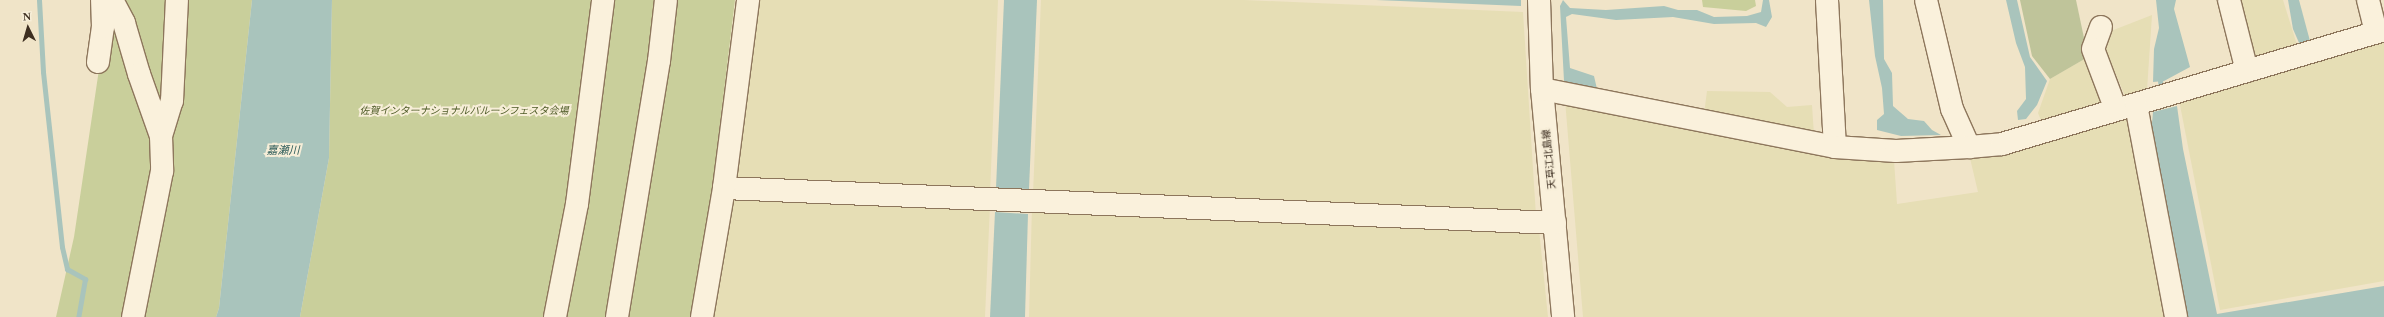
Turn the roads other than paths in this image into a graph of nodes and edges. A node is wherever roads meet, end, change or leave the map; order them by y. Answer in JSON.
{"nodes":[{"id":1,"x":102,"y":0,"type":"edge"},
{"id":2,"x":112,"y":0,"type":"edge"},
{"id":3,"x":177,"y":0,"type":"edge"},
{"id":4,"x":604,"y":0,"type":"edge"},
{"id":5,"x":666,"y":0,"type":"edge"},
{"id":6,"x":748,"y":0,"type":"edge"},
{"id":7,"x":1539,"y":0,"type":"edge"},
{"id":8,"x":1827,"y":0,"type":"edge"},
{"id":9,"x":1926,"y":0,"type":"edge"},
{"id":10,"x":2229,"y":0,"type":"edge"},
{"id":11,"x":2368,"y":0,"type":"edge"},
{"id":12,"x":2101,"y":27,"type":"dead end"},
{"id":13,"x":2380,"y":31,"type":"edge"},
{"id":14,"x":98,"y":62,"type":"dead end"},
{"id":15,"x":2247,"y":71,"type":"junction"},
{"id":16,"x":1542,"y":89,"type":"junction"},
{"id":17,"x":2154,"y":99,"type":"junction"},
{"id":18,"x":2116,"y":110,"type":"junction"},
{"id":19,"x":161,"y":136,"type":"junction"},
{"id":20,"x":1835,"y":147,"type":"junction"},
{"id":21,"x":1969,"y":147,"type":"junction"},
{"id":22,"x":724,"y":188,"type":"junction"},
{"id":23,"x":1555,"y":223,"type":"junction"},
{"id":24,"x":133,"y":317,"type":"edge"},
{"id":25,"x":555,"y":317,"type":"edge"},
{"id":26,"x":617,"y":317,"type":"edge"},
{"id":27,"x":702,"y":317,"type":"edge"},
{"id":28,"x":1563,"y":317,"type":"edge"},
{"id":29,"x":2176,"y":317,"type":"edge"}],
"edges":[{"from":1,"to":14,"type":"street"},
{"from":2,"to":19,"type":"street"},
{"from":3,"to":19,"type":"street"},
{"from":4,"to":25,"type":"street"},
{"from":5,"to":26,"type":"street"},
{"from":6,"to":22,"type":"street"},
{"from":7,"to":16,"type":"street","name":"天草江北島線"},
{"from":8,"to":20,"type":"street"},
{"from":9,"to":21,"type":"street"},
{"from":10,"to":15,"type":"street"},
{"from":11,"to":13,"type":"street"},
{"from":12,"to":18,"type":"street"},
{"from":13,"to":15,"type":"street"},
{"from":15,"to":17,"type":"street"},
{"from":16,"to":20,"type":"street"},
{"from":16,"to":23,"type":"street","name":"天草江北島線"},
{"from":17,"to":18,"type":"street"},
{"from":17,"to":29,"type":"street"},
{"from":18,"to":21,"type":"street"},
{"from":19,"to":24,"type":"street"},
{"from":20,"to":21,"type":"street"},
{"from":22,"to":23,"type":"street"},
{"from":22,"to":27,"type":"street"},
{"from":23,"to":28,"type":"street","name":"天草江北島線"}]}
